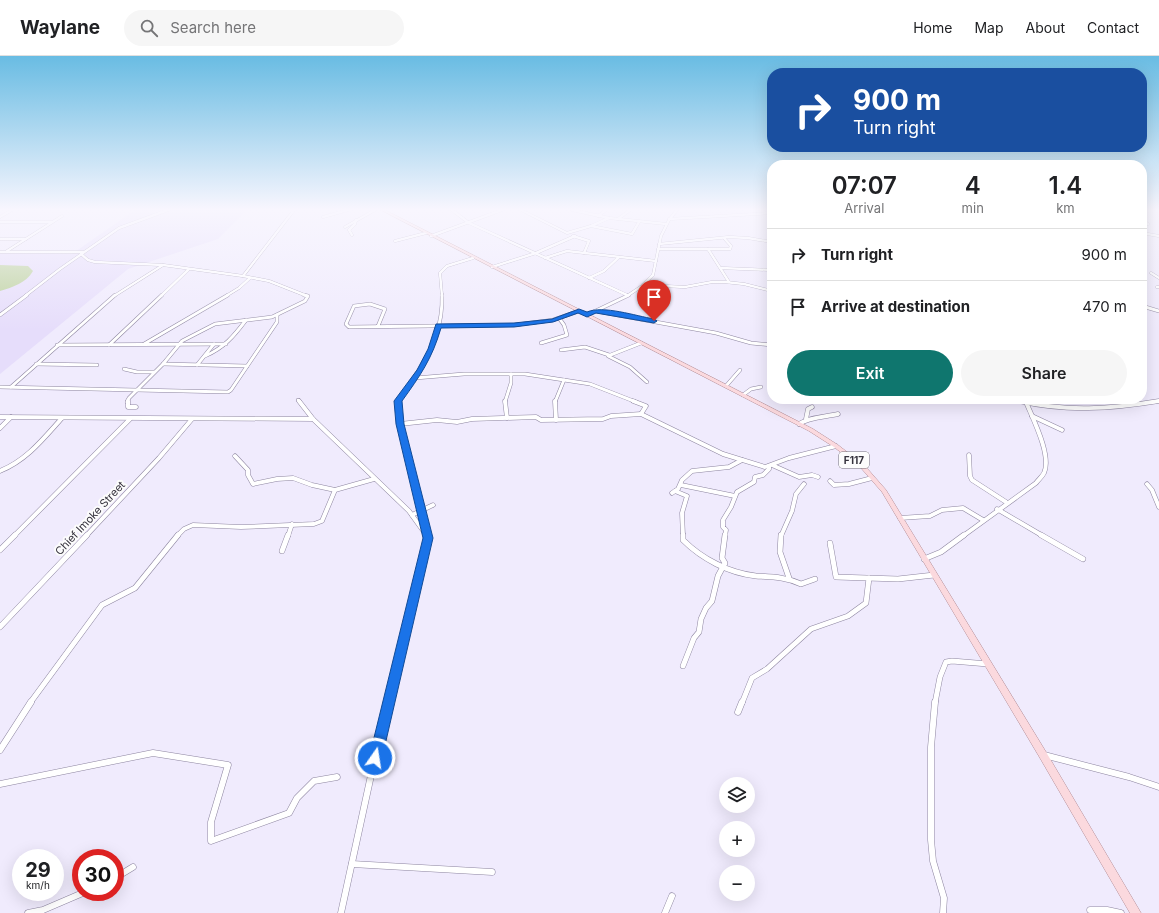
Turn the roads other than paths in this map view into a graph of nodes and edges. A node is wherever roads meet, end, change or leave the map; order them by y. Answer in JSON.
{"nodes":[{"id":1,"x":9,"y":250,"type":"edge"},
{"id":2,"x":88,"y":250,"type":"edge"},
{"id":3,"x":263,"y":250,"type":"edge"},
{"id":4,"x":459,"y":250,"type":"edge"},
{"id":5,"x":527,"y":250,"type":"edge"},
{"id":6,"x":545,"y":250,"type":"edge"},
{"id":7,"x":585,"y":250,"type":"edge"},
{"id":8,"x":658,"y":250,"type":"edge"},
{"id":9,"x":709,"y":250,"type":"edge"},
{"id":10,"x":0,"y":252,"type":"edge"},
{"id":11,"x":6,"y":252,"type":"junction"},
{"id":12,"x":85,"y":252,"type":"junction"},
{"id":13,"x":584,"y":253,"type":"junction"},
{"id":14,"x":81,"y":254,"type":"junction"},
{"id":15,"x":536,"y":254,"type":"junction"},
{"id":16,"x":619,"y":257,"type":"junction"},
{"id":17,"x":474,"y":258,"type":"junction"},
{"id":18,"x":545,"y":258,"type":"junction"},
{"id":19,"x":656,"y":260,"type":"junction"},
{"id":20,"x":163,"y":265,"type":"junction"},
{"id":21,"x":492,"y":267,"type":"junction"},
{"id":22,"x":721,"y":268,"type":"junction"},
{"id":23,"x":189,"y":269,"type":"junction"},
{"id":24,"x":767,"y":270,"type":"edge"},
{"id":25,"x":1151,"y":273,"type":"dead end"},
{"id":26,"x":243,"y":276,"type":"junction"},
{"id":27,"x":250,"y":278,"type":"junction"},
{"id":28,"x":589,"y":278,"type":"junction"},
{"id":29,"x":1159,"y":278,"type":"edge"},
{"id":30,"x":729,"y":282,"type":"junction"},
{"id":31,"x":643,"y":285,"type":"junction"},
{"id":32,"x":767,"y":290,"type":"edge"},
{"id":33,"x":627,"y":295,"type":"junction"},
{"id":34,"x":1147,"y":307,"type":"edge"},
{"id":35,"x":579,"y":311,"type":"junction"},
{"id":36,"x":595,"y":311,"type":"junction"},
{"id":37,"x":1159,"y":311,"type":"edge"},
{"id":38,"x":0,"y":314,"type":"edge"},
{"id":39,"x":277,"y":315,"type":"junction"},
{"id":40,"x":587,"y":315,"type":"junction"},
{"id":41,"x":559,"y":318,"type":"junction"},
{"id":42,"x":246,"y":320,"type":"junction"},
{"id":43,"x":378,"y":326,"type":"junction"},
{"id":44,"x":438,"y":326,"type":"junction"},
{"id":45,"x":541,"y":343,"type":"dead end"},
{"id":46,"x":641,"y":343,"type":"junction"},
{"id":47,"x":179,"y":344,"type":"junction"},
{"id":48,"x":214,"y":344,"type":"junction"},
{"id":49,"x":226,"y":344,"type":"junction"},
{"id":50,"x":57,"y":345,"type":"junction"},
{"id":51,"x":109,"y":345,"type":"junction"},
{"id":52,"x":142,"y":345,"type":"junction"},
{"id":53,"x":767,"y":345,"type":"edge"},
{"id":54,"x":561,"y":350,"type":"dead end"},
{"id":55,"x":609,"y":355,"type":"junction"},
{"id":56,"x":205,"y":356,"type":"junction"},
{"id":57,"x":36,"y":364,"type":"junction"},
{"id":58,"x":162,"y":364,"type":"junction"},
{"id":59,"x":197,"y":365,"type":"junction"},
{"id":60,"x":97,"y":366,"type":"dead end"},
{"id":61,"x":247,"y":366,"type":"junction"},
{"id":62,"x":124,"y":369,"type":"dead end"},
{"id":63,"x":740,"y":370,"type":"dead end"},
{"id":64,"x":154,"y":372,"type":"junction"},
{"id":65,"x":511,"y":374,"type":"junction"},
{"id":66,"x":415,"y":378,"type":"junction"},
{"id":67,"x":564,"y":380,"type":"junction"},
{"id":68,"x":647,"y":382,"type":"dead end"},
{"id":69,"x":726,"y":386,"type":"junction"},
{"id":70,"x":0,"y":387,"type":"edge"},
{"id":71,"x":10,"y":387,"type":"junction"},
{"id":72,"x":761,"y":387,"type":"dead end"},
{"id":73,"x":135,"y":390,"type":"junction"},
{"id":74,"x":743,"y":395,"type":"junction"},
{"id":75,"x":298,"y":400,"type":"dead end"},
{"id":76,"x":1159,"y":401,"type":"edge"},
{"id":77,"x":1147,"y":403,"type":"edge"},
{"id":78,"x":1027,"y":404,"type":"edge"},
{"id":79,"x":1034,"y":404,"type":"edge"},
{"id":80,"x":1137,"y":404,"type":"edge"},
{"id":81,"x":1038,"y":405,"type":"joint"},
{"id":82,"x":136,"y":408,"type":"dead end"},
{"id":83,"x":812,"y":408,"type":"dead end"},
{"id":84,"x":641,"y":414,"type":"junction"},
{"id":85,"x":838,"y":414,"type":"dead end"},
{"id":86,"x":1031,"y":415,"type":"junction"},
{"id":87,"x":0,"y":417,"type":"edge"},
{"id":88,"x":11,"y":417,"type":"junction"},
{"id":89,"x":62,"y":418,"type":"junction"},
{"id":90,"x":507,"y":418,"type":"junction"},
{"id":91,"x":130,"y":419,"type":"junction"},
{"id":92,"x":192,"y":419,"type":"junction"},
{"id":93,"x":314,"y":419,"type":"junction"},
{"id":94,"x":806,"y":419,"type":"junction"},
{"id":95,"x":556,"y":420,"type":"junction"},
{"id":96,"x":400,"y":424,"type":"junction"},
{"id":97,"x":799,"y":424,"type":"junction"},
{"id":98,"x":0,"y":428,"type":"edge"},
{"id":99,"x":1062,"y":430,"type":"dead end"},
{"id":100,"x":836,"y":446,"type":"junction"},
{"id":101,"x":969,"y":455,"type":"dead end"},
{"id":102,"x":235,"y":456,"type":"dead end"},
{"id":103,"x":742,"y":460,"type":"junction"},
{"id":104,"x":770,"y":465,"type":"junction"},
{"id":105,"x":0,"y":471,"type":"edge"},
{"id":106,"x":818,"y":477,"type":"dead end"},
{"id":107,"x":872,"y":478,"type":"junction"},
{"id":108,"x":374,"y":479,"type":"junction"},
{"id":109,"x":830,"y":481,"type":"dead end"},
{"id":110,"x":804,"y":484,"type":"dead end"},
{"id":111,"x":1146,"y":484,"type":"dead end"},
{"id":112,"x":681,"y":485,"type":"junction"},
{"id":113,"x":335,"y":490,"type":"junction"},
{"id":114,"x":735,"y":496,"type":"junction"},
{"id":115,"x":1006,"y":502,"type":"junction"},
{"id":116,"x":433,"y":505,"type":"dead end"},
{"id":117,"x":1159,"y":508,"type":"edge"},
{"id":118,"x":997,"y":509,"type":"junction"},
{"id":119,"x":422,"y":512,"type":"junction"},
{"id":120,"x":412,"y":515,"type":"junction"},
{"id":121,"x":900,"y":518,"type":"junction"},
{"id":122,"x":983,"y":520,"type":"junction"},
{"id":123,"x":292,"y":524,"type":"junction"},
{"id":124,"x":428,"y":538,"type":"junction"},
{"id":125,"x":830,"y":543,"type":"dead end"},
{"id":126,"x":0,"y":550,"type":"edge"},
{"id":127,"x":282,"y":551,"type":"dead end"},
{"id":128,"x":924,"y":559,"type":"junction"},
{"id":129,"x":1084,"y":559,"type":"dead end"},
{"id":130,"x":722,"y":566,"type":"junction"},
{"id":131,"x":923,"y":574,"type":"dead end"},
{"id":132,"x":934,"y":575,"type":"junction"},
{"id":133,"x":789,"y":578,"type":"junction"},
{"id":134,"x":869,"y":578,"type":"junction"},
{"id":135,"x":815,"y":579,"type":"dead end"},
{"id":136,"x":0,"y":627,"type":"edge"},
{"id":137,"x":988,"y":664,"type":"junction"},
{"id":138,"x":684,"y":666,"type":"dead end"},
{"id":139,"x":738,"y":712,"type":"dead end"},
{"id":140,"x":0,"y":750,"type":"edge"},
{"id":141,"x":1043,"y":755,"type":"junction"},
{"id":142,"x":338,"y":777,"type":"dead end"},
{"id":143,"x":0,"y":784,"type":"edge"},
{"id":144,"x":1159,"y":787,"type":"edge"},
{"id":145,"x":352,"y":864,"type":"junction"},
{"id":146,"x":133,"y":867,"type":"dead end"},
{"id":147,"x":124,"y":872,"type":"edge"},
{"id":148,"x":492,"y":872,"type":"dead end"},
{"id":149,"x":672,"y":896,"type":"dead end"},
{"id":150,"x":72,"y":898,"type":"edge"},
{"id":151,"x":1090,"y":910,"type":"dead end"},
{"id":152,"x":28,"y":913,"type":"edge"},
{"id":153,"x":341,"y":913,"type":"edge"},
{"id":154,"x":665,"y":913,"type":"edge"},
{"id":155,"x":943,"y":913,"type":"edge"},
{"id":156,"x":1121,"y":913,"type":"edge"},
{"id":157,"x":1136,"y":913,"type":"edge"}],
"edges":[{"from":1,"to":11,"type":"street"},
{"from":2,"to":12,"type":"street"},
{"from":3,"to":26,"type":"street"},
{"from":4,"to":17,"type":"main road","number":"F117"},
{"from":5,"to":15,"type":"street"},
{"from":6,"to":15,"type":"street"},
{"from":7,"to":13,"type":"street"},
{"from":8,"to":19,"type":"street"},
{"from":9,"to":22,"type":"street"},
{"from":10,"to":11,"type":"street"},
{"from":11,"to":12,"type":"street"},
{"from":12,"to":14,"type":"street"},
{"from":13,"to":16,"type":"street"},
{"from":13,"to":18,"type":"street"},
{"from":14,"to":20,"type":"street"},
{"from":14,"to":38,"type":"street"},
{"from":15,"to":18,"type":"street"},
{"from":15,"to":21,"type":"street"},
{"from":16,"to":19,"type":"street"},
{"from":16,"to":28,"type":"street"},
{"from":17,"to":21,"type":"main road","number":"F117"},
{"from":17,"to":44,"type":"street"},
{"from":18,"to":28,"type":"street"},
{"from":19,"to":31,"type":"street"},
{"from":20,"to":23,"type":"street"},
{"from":20,"to":50,"type":"street"},
{"from":21,"to":35,"type":"main road","number":"F117"},
{"from":22,"to":24,"type":"street"},
{"from":22,"to":30,"type":"street"},
{"from":23,"to":26,"type":"street"},
{"from":23,"to":51,"type":"street"},
{"from":25,"to":29,"type":"street"},
{"from":26,"to":27,"type":"street"},
{"from":27,"to":39,"type":"street"},
{"from":27,"to":52,"type":"street"},
{"from":28,"to":33,"type":"street"},
{"from":30,"to":31,"type":"street"},
{"from":30,"to":32,"type":"street"},
{"from":31,"to":33,"type":"street"},
{"from":33,"to":36,"type":"street"},
{"from":34,"to":37,"type":"street"},
{"from":35,"to":40,"type":"main road","number":"F117"},
{"from":35,"to":41,"type":"street"},
{"from":36,"to":40,"type":"street"},
{"from":36,"to":53,"type":"street"},
{"from":39,"to":42,"type":"street"},
{"from":39,"to":61,"type":"street"},
{"from":40,"to":46,"type":"main road","number":"F117"},
{"from":41,"to":44,"type":"street"},
{"from":41,"to":45,"type":"street"},
{"from":42,"to":47,"type":"street"},
{"from":42,"to":49,"type":"street"},
{"from":43,"to":43,"type":"street"},
{"from":43,"to":44,"type":"street"},
{"from":44,"to":66,"type":"street"},
{"from":46,"to":55,"type":"street"},
{"from":46,"to":69,"type":"main road","number":"F117"},
{"from":47,"to":48,"type":"street"},
{"from":47,"to":52,"type":"street"},
{"from":47,"to":58,"type":"street"},
{"from":48,"to":49,"type":"street"},
{"from":48,"to":56,"type":"street"},
{"from":49,"to":56,"type":"street"},
{"from":50,"to":51,"type":"street"},
{"from":50,"to":57,"type":"street"},
{"from":51,"to":52,"type":"street"},
{"from":54,"to":55,"type":"street"},
{"from":55,"to":68,"type":"street"},
{"from":56,"to":59,"type":"street"},
{"from":57,"to":60,"type":"street"},
{"from":57,"to":71,"type":"street"},
{"from":58,"to":59,"type":"street"},
{"from":58,"to":64,"type":"street"},
{"from":59,"to":61,"type":"street"},
{"from":61,"to":73,"type":"street"},
{"from":62,"to":64,"type":"street"},
{"from":63,"to":69,"type":"street"},
{"from":64,"to":73,"type":"street"},
{"from":65,"to":66,"type":"street"},
{"from":65,"to":67,"type":"street"},
{"from":65,"to":90,"type":"street"},
{"from":66,"to":96,"type":"street"},
{"from":67,"to":84,"type":"street"},
{"from":67,"to":95,"type":"street"},
{"from":69,"to":74,"type":"main road","number":"F117"},
{"from":70,"to":71,"type":"street"},
{"from":71,"to":73,"type":"street"},
{"from":72,"to":74,"type":"street"},
{"from":73,"to":82,"type":"street"},
{"from":74,"to":97,"type":"main road","number":"F117"},
{"from":75,"to":93,"type":"street"},
{"from":76,"to":77,"type":"street"},
{"from":78,"to":86,"type":"street"},
{"from":79,"to":81,"type":"street"},
{"from":80,"to":81,"type":"street"},
{"from":83,"to":94,"type":"street"},
{"from":84,"to":95,"type":"street"},
{"from":84,"to":103,"type":"street"},
{"from":85,"to":94,"type":"street"},
{"from":86,"to":99,"type":"street"},
{"from":86,"to":115,"type":"street"},
{"from":87,"to":88,"type":"street"},
{"from":88,"to":89,"type":"street"},
{"from":88,"to":98,"type":"street"},
{"from":89,"to":91,"type":"street"},
{"from":89,"to":105,"type":"street"},
{"from":90,"to":95,"type":"street"},
{"from":90,"to":96,"type":"street"},
{"from":91,"to":92,"type":"street"},
{"from":91,"to":126,"type":"street"},
{"from":92,"to":93,"type":"street"},
{"from":92,"to":136,"type":"street","name":"Chief Imoke Street"},
{"from":93,"to":108,"type":"street"},
{"from":94,"to":97,"type":"street"},
{"from":96,"to":119,"type":"street"},
{"from":97,"to":100,"type":"main road","number":"F117"},
{"from":100,"to":104,"type":"street"},
{"from":100,"to":107,"type":"main road","number":"F117"},
{"from":101,"to":115,"type":"street"},
{"from":102,"to":113,"type":"street"},
{"from":103,"to":104,"type":"street"},
{"from":103,"to":112,"type":"street"},
{"from":104,"to":106,"type":"street"},
{"from":104,"to":114,"type":"street"},
{"from":107,"to":109,"type":"street"},
{"from":107,"to":121,"type":"main road","number":"F117"},
{"from":108,"to":113,"type":"street"},
{"from":108,"to":120,"type":"street"},
{"from":110,"to":133,"type":"street"},
{"from":111,"to":117,"type":"street"},
{"from":112,"to":114,"type":"street"},
{"from":112,"to":130,"type":"street"},
{"from":113,"to":123,"type":"street"},
{"from":114,"to":130,"type":"street"},
{"from":115,"to":118,"type":"street"},
{"from":116,"to":119,"type":"street"},
{"from":118,"to":122,"type":"street"},
{"from":118,"to":129,"type":"street"},
{"from":119,"to":120,"type":"street"},
{"from":119,"to":124,"type":"street"},
{"from":120,"to":124,"type":"street"},
{"from":121,"to":122,"type":"street"},
{"from":121,"to":128,"type":"main road","number":"F117"},
{"from":122,"to":128,"type":"street"},
{"from":123,"to":127,"type":"street"},
{"from":123,"to":140,"type":"street"},
{"from":124,"to":145,"type":"street"},
{"from":125,"to":134,"type":"street"},
{"from":128,"to":132,"type":"main road","number":"F117"},
{"from":130,"to":133,"type":"street"},
{"from":130,"to":138,"type":"street"},
{"from":131,"to":132,"type":"street"},
{"from":132,"to":134,"type":"street"},
{"from":132,"to":137,"type":"main road","number":"F117"},
{"from":133,"to":135,"type":"street"},
{"from":134,"to":139,"type":"street"},
{"from":137,"to":141,"type":"main road","number":"F117"},
{"from":137,"to":155,"type":"street"},
{"from":141,"to":144,"type":"street"},
{"from":141,"to":157,"type":"main road","number":"F117"},
{"from":142,"to":143,"type":"street"},
{"from":145,"to":148,"type":"street"},
{"from":145,"to":153,"type":"street"},
{"from":146,"to":147,"type":"street"},
{"from":149,"to":154,"type":"street"},
{"from":150,"to":152,"type":"street"},
{"from":151,"to":156,"type":"street"}]}
